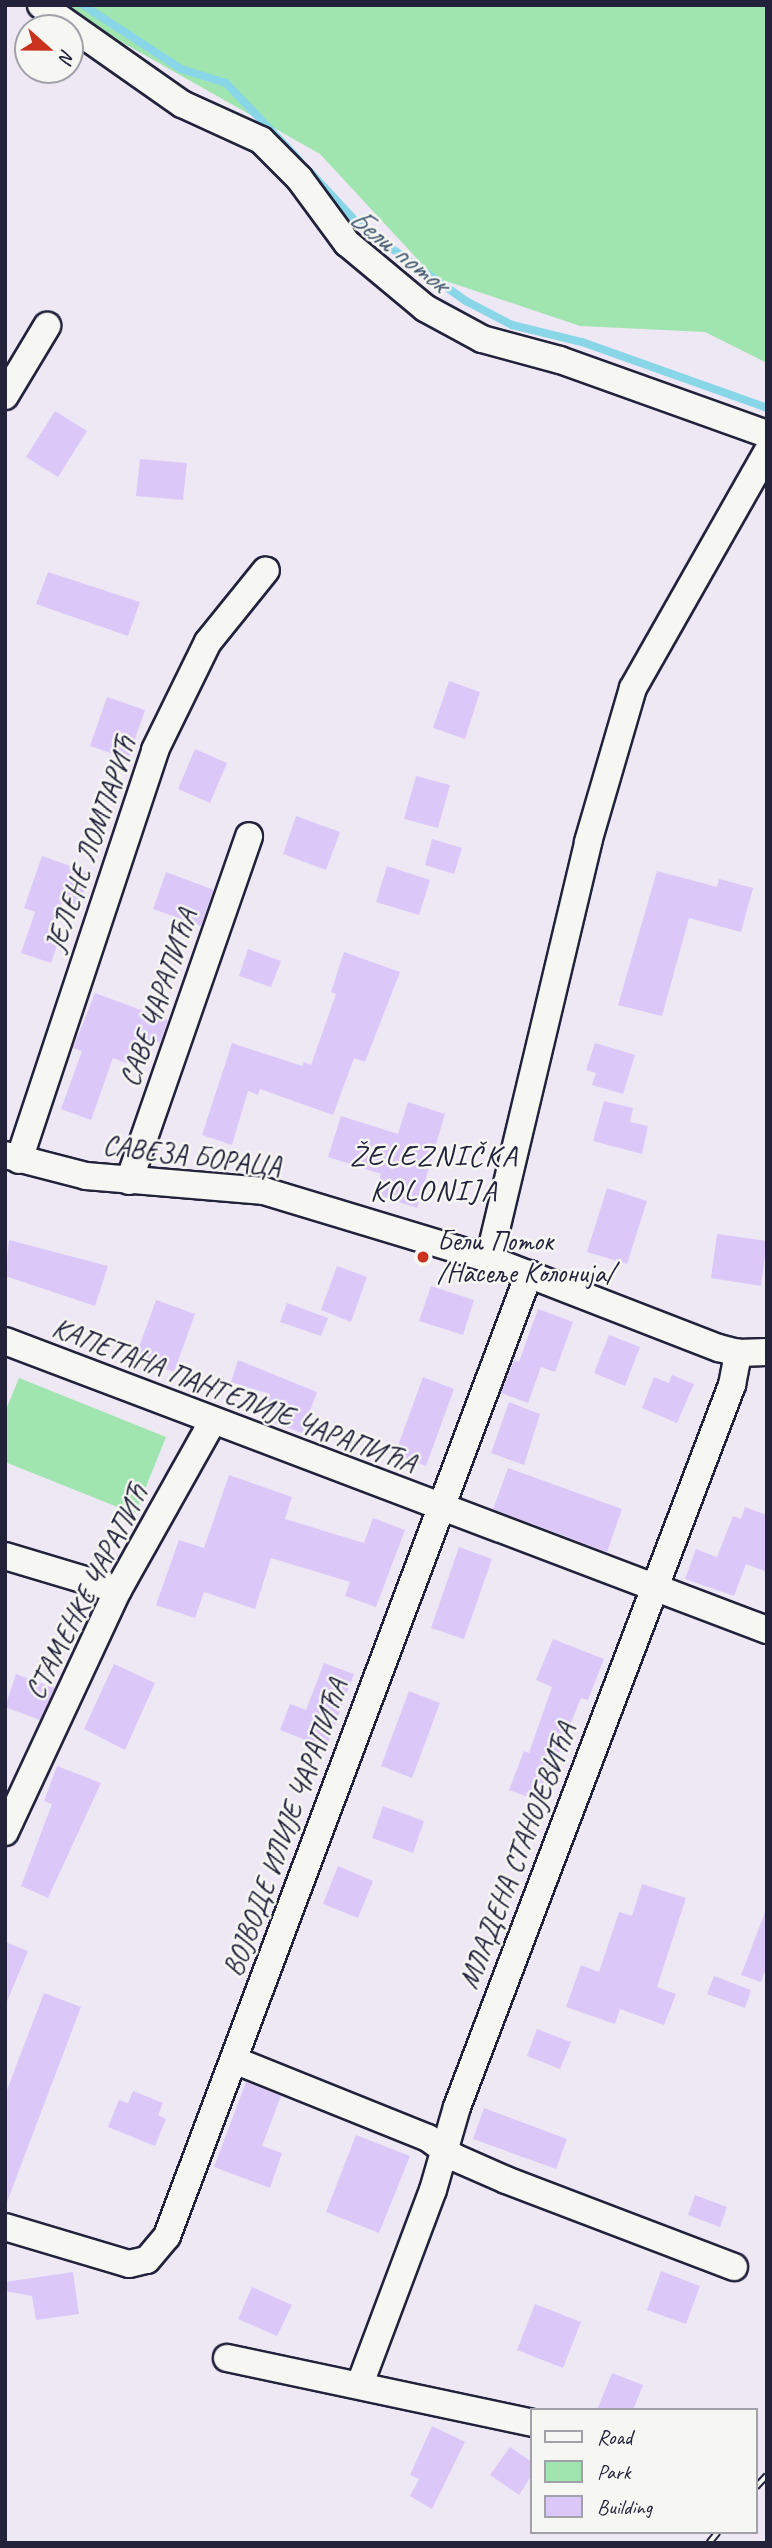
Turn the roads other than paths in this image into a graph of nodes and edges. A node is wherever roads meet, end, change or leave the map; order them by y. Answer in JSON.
{"nodes":[{"id":1,"x":41,"y":5,"type":"edge"},
{"id":2,"x":47,"y":326,"type":"dead end"},
{"id":3,"x":5,"y":396,"type":"edge"},
{"id":4,"x":767,"y":434,"type":"edge"},
{"id":5,"x":767,"y":452,"type":"edge"},
{"id":6,"x":266,"y":570,"type":"dead end"},
{"id":7,"x":249,"y":836,"type":"dead end"},
{"id":8,"x":12,"y":1158,"type":"edge"},
{"id":9,"x":129,"y":1181,"type":"junction"},
{"id":10,"x":489,"y":1259,"type":"junction"},
{"id":11,"x":529,"y":1274,"type":"junction"},
{"id":12,"x":5,"y":1342,"type":"edge"},
{"id":13,"x":767,"y":1352,"type":"edge"},
{"id":14,"x":738,"y":1353,"type":"junction"},
{"id":15,"x":213,"y":1420,"type":"junction"},
{"id":16,"x":439,"y":1509,"type":"junction"},
{"id":17,"x":5,"y":1556,"type":"edge"},
{"id":18,"x":655,"y":1588,"type":"junction"},
{"id":19,"x":118,"y":1590,"type":"junction"},
{"id":20,"x":767,"y":1630,"type":"edge"},
{"id":21,"x":5,"y":1832,"type":"edge"},
{"id":22,"x":234,"y":2060,"type":"junction"},
{"id":23,"x":444,"y":2148,"type":"junction"},
{"id":24,"x":5,"y":2227,"type":"edge"},
{"id":25,"x":734,"y":2267,"type":"dead end"},
{"id":26,"x":227,"y":2358,"type":"dead end"},
{"id":27,"x":360,"y":2384,"type":"junction"},
{"id":28,"x":530,"y":2423,"type":"edge"}],
"edges":[{"from":1,"to":4,"type":"street"},
{"from":2,"to":3,"type":"street"},
{"from":5,"to":10,"type":"street"},
{"from":6,"to":8,"type":"street","name":"ЈЕЛЕНЕ ЛОМПАРИЋ"},
{"from":7,"to":9,"type":"street","name":"САВЕ ЧАРАПИЋА"},
{"from":8,"to":9,"type":"street","name":"САВЕЗА БОРАЦА"},
{"from":9,"to":10,"type":"street","name":"САВЕЗА БОРАЦА"},
{"from":10,"to":11,"type":"street","name":"САВЕЗА БОРАЦА"},
{"from":11,"to":14,"type":"street","name":"САВЕЗА БОРАЦА"},
{"from":11,"to":16,"type":"street","name":"ВОЈВОДЕ ИЛИЈЕ ЧАРАПИЋА"},
{"from":12,"to":15,"type":"street","name":"КАПЕТАНА ПАНТЕЛИЈЕ ЧАРАПИЋА"},
{"from":13,"to":14,"type":"street","name":"САВЕЗА БОРАЦА"},
{"from":14,"to":18,"type":"street","name":"МЛАДЕНА СТАНОЈЕВИЋА"},
{"from":15,"to":16,"type":"street","name":"КАПЕТАНА ПАНТЕЛИЈЕ ЧАРАПИЋА"},
{"from":15,"to":19,"type":"street","name":"СТАМЕНКЕ ЧАРАПИЋ"},
{"from":16,"to":18,"type":"street","name":"КАПЕТАНА ПАНТЕЛИЈЕ ЧАРАПИЋА"},
{"from":16,"to":22,"type":"street","name":"ВОЈВОДЕ ИЛИЈЕ ЧАРАПИЋА"},
{"from":17,"to":19,"type":"street"},
{"from":18,"to":20,"type":"street"},
{"from":18,"to":23,"type":"street","name":"МЛАДЕНА СТАНОЈЕВИЋА"},
{"from":19,"to":21,"type":"street","name":"СТАМЕНКЕ ЧАРАПИЋ"},
{"from":22,"to":23,"type":"street"},
{"from":22,"to":24,"type":"street","name":"ВОЈВОДЕ ИЛИЈЕ ЧАРАПИЋА"},
{"from":23,"to":25,"type":"street"},
{"from":23,"to":27,"type":"street","name":"МЛАДЕНА СТАНОЈЕВИЋА"},
{"from":26,"to":27,"type":"street"},
{"from":27,"to":28,"type":"street"}]}
